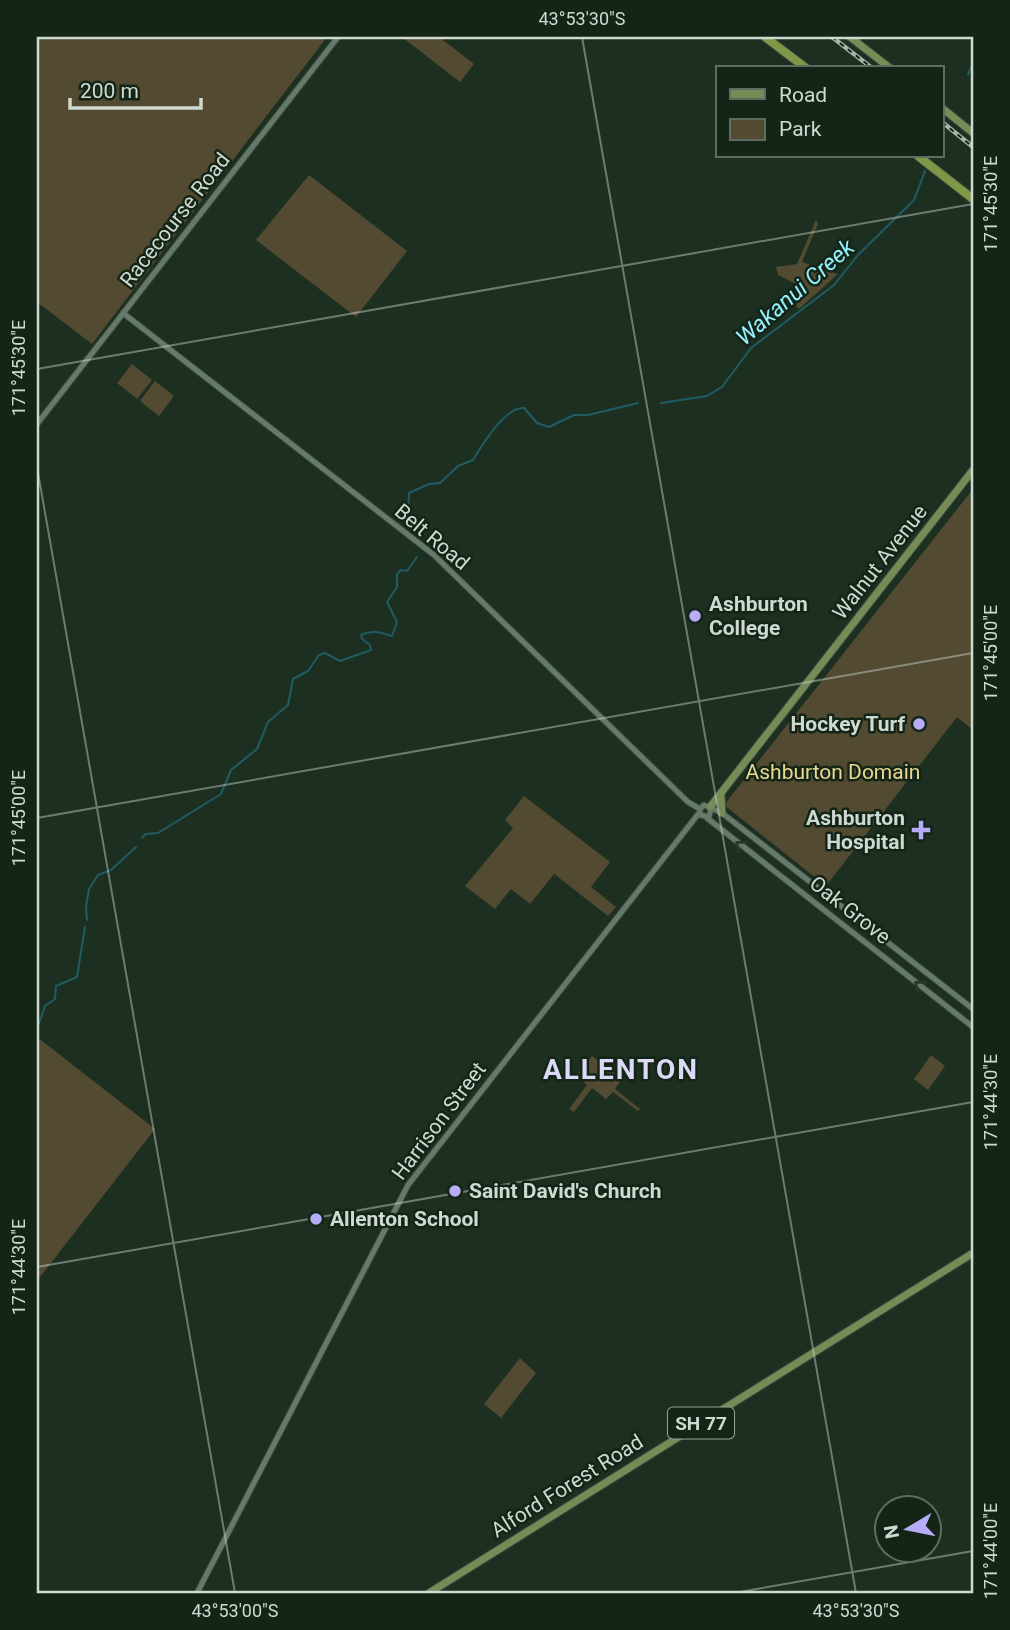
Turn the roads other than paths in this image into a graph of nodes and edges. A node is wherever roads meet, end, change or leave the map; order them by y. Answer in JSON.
{"nodes":[{"id":1,"x":338,"y":37,"type":"edge"},
{"id":2,"x":765,"y":37,"type":"edge"},
{"id":3,"x":850,"y":37,"type":"edge"},
{"id":4,"x":803,"y":66,"type":"edge"},
{"id":5,"x":887,"y":66,"type":"edge"},
{"id":6,"x":944,"y":110,"type":"edge"},
{"id":7,"x":973,"y":133,"type":"edge"},
{"id":8,"x":921,"y":158,"type":"edge"},
{"id":9,"x":973,"y":199,"type":"edge"},
{"id":10,"x":122,"y":313,"type":"junction"},
{"id":11,"x":37,"y":424,"type":"edge"},
{"id":12,"x":973,"y":470,"type":"edge"},
{"id":13,"x":721,"y":794,"type":"junction"},
{"id":14,"x":711,"y":807,"type":"junction"},
{"id":15,"x":699,"y":811,"type":"junction"},
{"id":16,"x":722,"y":813,"type":"junction"},
{"id":17,"x":707,"y":818,"type":"junction"},
{"id":18,"x":973,"y":1009,"type":"edge"},
{"id":19,"x":973,"y":1027,"type":"edge"},
{"id":20,"x":973,"y":1253,"type":"edge"},
{"id":21,"x":197,"y":1593,"type":"edge"},
{"id":22,"x":429,"y":1593,"type":"edge"}],
"edges":[{"from":1,"to":10,"type":"street","name":"Racecourse Road"},
{"from":2,"to":4,"type":"highway"},
{"from":3,"to":5,"type":"main road"},
{"from":6,"to":7,"type":"main road"},
{"from":8,"to":9,"type":"highway"},
{"from":10,"to":11,"type":"street","name":"Racecourse Road"},
{"from":10,"to":15,"type":"street","name":"Belt Road"},
{"from":12,"to":13,"type":"main road","name":"Walnut Avenue"},
{"from":13,"to":14,"type":"main road","name":"Walnut Avenue"},
{"from":13,"to":16,"type":"main road"},
{"from":14,"to":15,"type":"street"},
{"from":14,"to":16,"type":"street","name":"Oak Grove"},
{"from":14,"to":17,"type":"street"},
{"from":15,"to":17,"type":"street","name":"Belt Road"},
{"from":15,"to":21,"type":"street","name":"Harrison Street"},
{"from":16,"to":18,"type":"street","name":"Oak Grove"},
{"from":19,"to":17,"type":"street","name":"Oak Grove","one_way":true},
{"from":20,"to":22,"type":"main road","name":"Alford Forest Road","number":"SH 77"}]}
